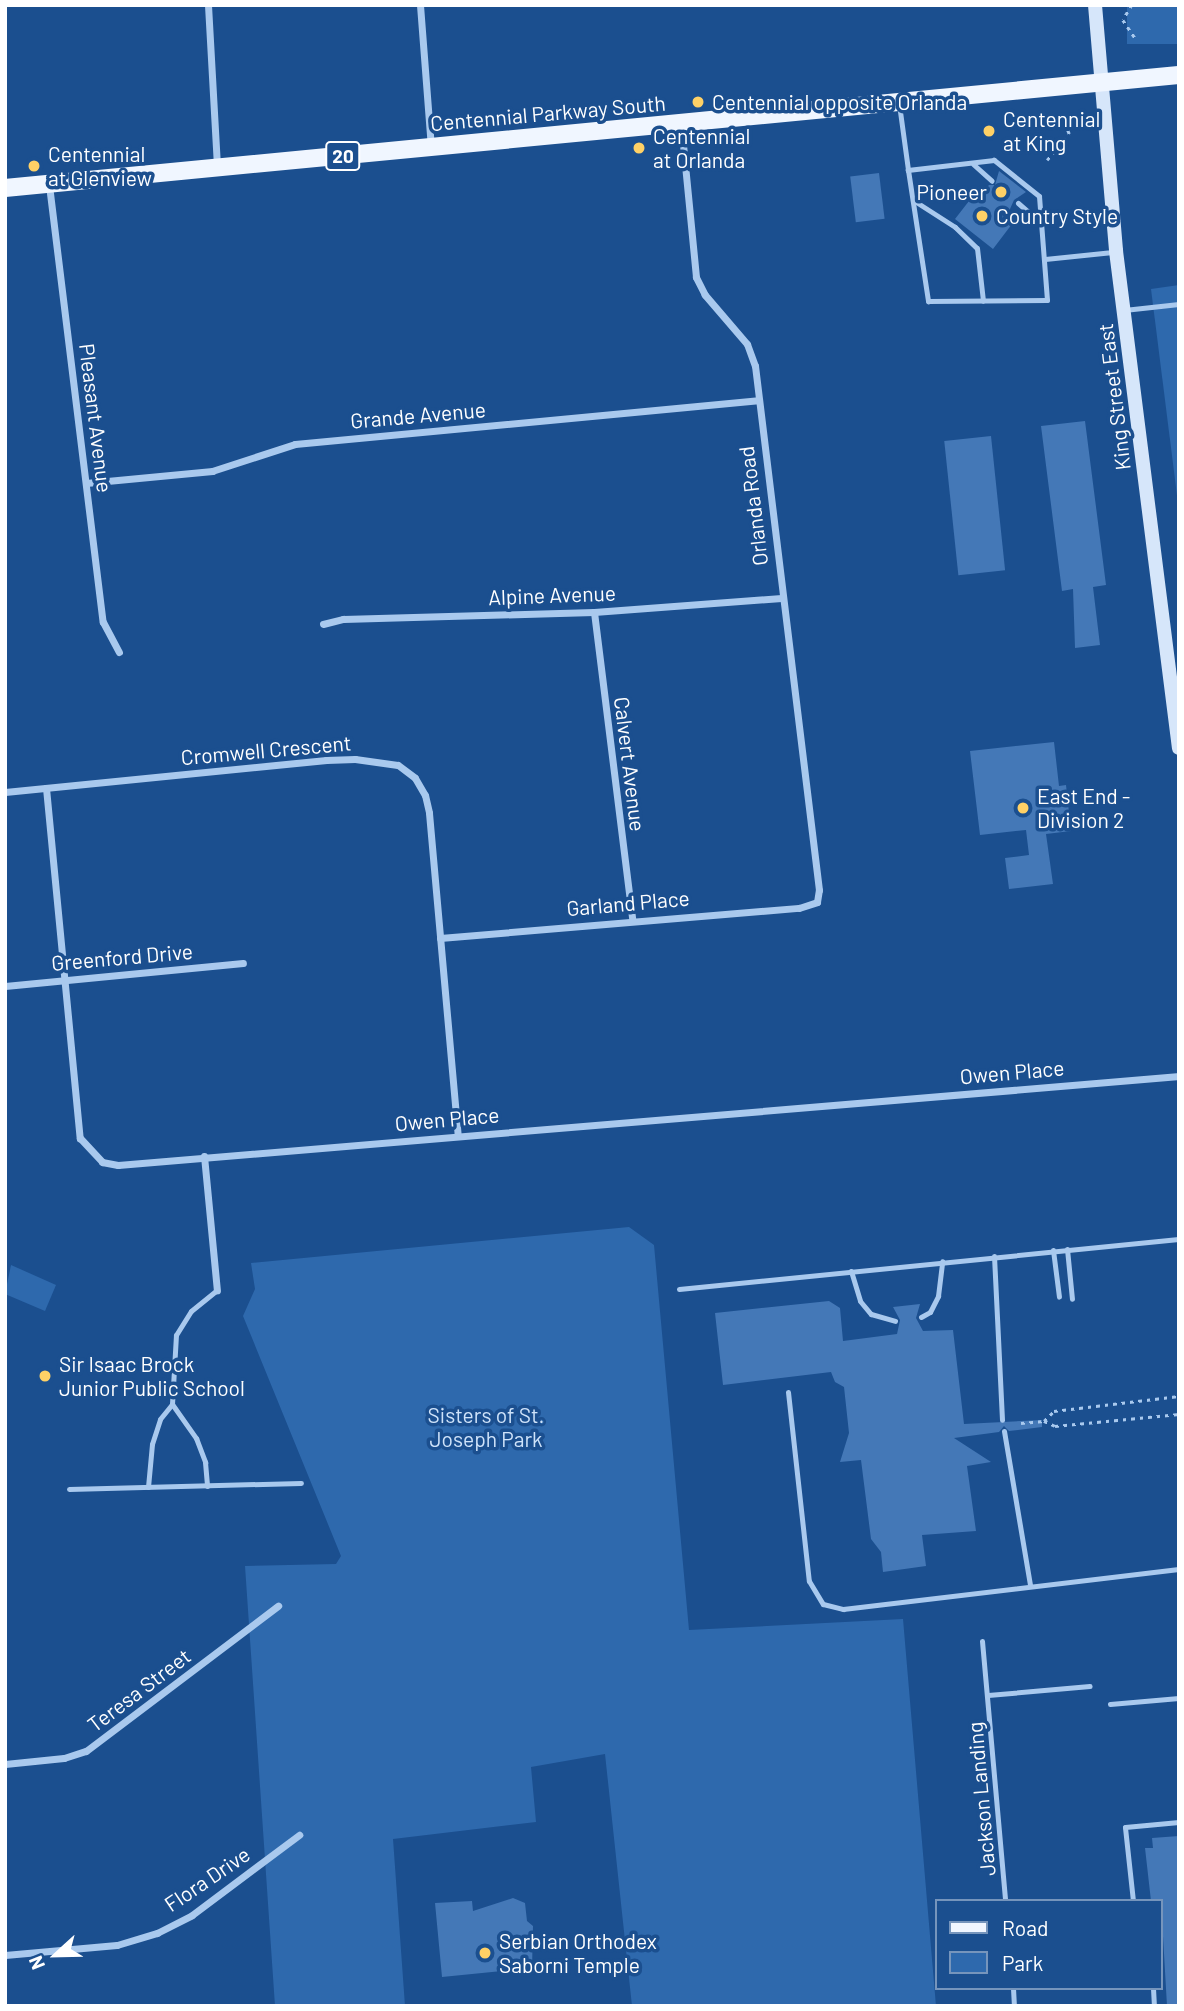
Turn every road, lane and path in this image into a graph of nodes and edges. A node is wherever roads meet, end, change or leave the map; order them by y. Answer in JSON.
{"nodes":[{"id":1,"x":208,"y":5,"type":"edge"},
{"id":2,"x":420,"y":5,"type":"edge"},
{"id":3,"x":1095,"y":5,"type":"edge"},
{"id":4,"x":1132,"y":5,"type":"edge"},
{"id":5,"x":1136,"y":38,"type":"dead end"},
{"id":6,"x":1179,"y":75,"type":"edge"},
{"id":7,"x":1101,"y":82,"type":"junction"},
{"id":8,"x":898,"y":100,"type":"junction"},
{"id":9,"x":681,"y":123,"type":"junction"},
{"id":10,"x":1067,"y":129,"type":"dead end"},
{"id":11,"x":431,"y":147,"type":"junction"},
{"id":12,"x":1047,"y":160,"type":"dead end"},
{"id":13,"x":973,"y":164,"type":"junction"},
{"id":14,"x":218,"y":168,"type":"junction"},
{"id":15,"x":908,"y":170,"type":"junction"},
{"id":16,"x":992,"y":181,"type":"dead end"},
{"id":17,"x":49,"y":185,"type":"junction"},
{"id":18,"x":5,"y":188,"type":"edge"},
{"id":19,"x":913,"y":200,"type":"junction"},
{"id":20,"x":1018,"y":203,"type":"dead end"},
{"id":21,"x":1042,"y":224,"type":"junction"},
{"id":22,"x":1116,"y":251,"type":"junction"},
{"id":23,"x":1045,"y":259,"type":"junction"},
{"id":24,"x":983,"y":301,"type":"junction"},
{"id":25,"x":1179,"y":304,"type":"edge"},
{"id":26,"x":1124,"y":310,"type":"junction"},
{"id":27,"x":758,"y":400,"type":"junction"},
{"id":28,"x":86,"y":482,"type":"junction"},
{"id":29,"x":781,"y":598,"type":"junction"},
{"id":30,"x":594,"y":612,"type":"junction"},
{"id":31,"x":323,"y":624,"type":"dead end"},
{"id":32,"x":119,"y":652,"type":"dead end"},
{"id":33,"x":1179,"y":748,"type":"edge"},
{"id":34,"x":46,"y":789,"type":"junction"},
{"id":35,"x":5,"y":792,"type":"edge"},
{"id":36,"x":817,"y":902,"type":"joint"},
{"id":37,"x":632,"y":919,"type":"junction"},
{"id":38,"x":440,"y":938,"type":"junction"},
{"id":39,"x":243,"y":963,"type":"dead end"},
{"id":40,"x":64,"y":980,"type":"junction"},
{"id":41,"x":5,"y":986,"type":"edge"},
{"id":42,"x":1179,"y":1076,"type":"edge"},
{"id":43,"x":458,"y":1136,"type":"junction"},
{"id":44,"x":204,"y":1156,"type":"junction"},
{"id":45,"x":1179,"y":1239,"type":"edge"},
{"id":46,"x":1067,"y":1249,"type":"junction"},
{"id":47,"x":1053,"y":1250,"type":"junction"},
{"id":48,"x":994,"y":1256,"type":"junction"},
{"id":49,"x":942,"y":1261,"type":"junction"},
{"id":50,"x":851,"y":1271,"type":"junction"},
{"id":51,"x":679,"y":1289,"type":"dead end"},
{"id":52,"x":217,"y":1290,"type":"joint"},
{"id":53,"x":1059,"y":1297,"type":"dead end"},
{"id":54,"x":1072,"y":1299,"type":"dead end"},
{"id":55,"x":921,"y":1317,"type":"dead end"},
{"id":56,"x":895,"y":1321,"type":"dead end"},
{"id":57,"x":788,"y":1392,"type":"dead end"},
{"id":58,"x":1179,"y":1396,"type":"edge"},
{"id":59,"x":172,"y":1404,"type":"junction"},
{"id":60,"x":1179,"y":1414,"type":"edge"},
{"id":61,"x":1002,"y":1420,"type":"dead end"},
{"id":62,"x":1044,"y":1420,"type":"junction"},
{"id":63,"x":1021,"y":1423,"type":"dead end"},
{"id":64,"x":1004,"y":1432,"type":"dead end"},
{"id":65,"x":301,"y":1483,"type":"dead end"},
{"id":66,"x":207,"y":1486,"type":"junction"},
{"id":67,"x":148,"y":1487,"type":"junction"},
{"id":68,"x":69,"y":1489,"type":"dead end"},
{"id":69,"x":1179,"y":1569,"type":"edge"},
{"id":70,"x":1030,"y":1585,"type":"junction"},
{"id":71,"x":278,"y":1606,"type":"dead end"},
{"id":72,"x":982,"y":1641,"type":"dead end"},
{"id":73,"x":1090,"y":1686,"type":"dead end"},
{"id":74,"x":988,"y":1695,"type":"junction"},
{"id":75,"x":1179,"y":1698,"type":"edge"},
{"id":76,"x":1110,"y":1704,"type":"dead end"},
{"id":77,"x":5,"y":1764,"type":"edge"},
{"id":78,"x":1179,"y":1822,"type":"edge"},
{"id":79,"x":299,"y":1835,"type":"dead end"},
{"id":80,"x":1005,"y":1899,"type":"edge"},
{"id":81,"x":1133,"y":1899,"type":"edge"},
{"id":82,"x":5,"y":1955,"type":"edge"}],
"edges":[{"from":1,"to":14,"type":"street"},
{"from":2,"to":11,"type":"street"},
{"from":3,"to":7,"type":"main road","name":"King Street East"},
{"from":4,"to":5,"type":"path"},
{"from":6,"to":7,"type":"main road","name":"Centennial Parkway South","number":"20"},
{"from":7,"to":8,"type":"main road","name":"Centennial Parkway South","number":"20"},
{"from":7,"to":22,"type":"main road","name":"King Street East"},
{"from":8,"to":9,"type":"main road","name":"Centennial Parkway South","number":"20"},
{"from":8,"to":15,"type":"lane"},
{"from":9,"to":11,"type":"main road","name":"Centennial Parkway South","number":"20"},
{"from":9,"to":27,"type":"street","name":"Orlanda Road"},
{"from":10,"to":12,"type":"path"},
{"from":11,"to":14,"type":"main road","name":"Centennial Parkway South","number":"20"},
{"from":13,"to":15,"type":"lane"},
{"from":13,"to":16,"type":"lane"},
{"from":13,"to":21,"type":"lane"},
{"from":14,"to":17,"type":"main road","name":"Centennial Parkway South","number":"20"},
{"from":15,"to":19,"type":"lane"},
{"from":17,"to":18,"type":"main road","name":"Centennial Parkway South","number":"20"},
{"from":17,"to":28,"type":"street","name":"Pleasant Avenue"},
{"from":19,"to":24,"type":"lane"},
{"from":19,"to":24,"type":"lane"},
{"from":20,"to":21,"type":"lane"},
{"from":21,"to":23,"type":"lane"},
{"from":22,"to":23,"type":"lane"},
{"from":22,"to":26,"type":"main road","name":"King Street East"},
{"from":23,"to":24,"type":"lane"},
{"from":25,"to":26,"type":"lane"},
{"from":26,"to":33,"type":"main road","name":"King Street East"},
{"from":27,"to":28,"type":"street","name":"Grande Avenue"},
{"from":27,"to":29,"type":"street","name":"Orlanda Road"},
{"from":28,"to":32,"type":"street","name":"Pleasant Avenue"},
{"from":29,"to":30,"type":"street","name":"Alpine Avenue"},
{"from":29,"to":36,"type":"street","name":"Orlanda Road"},
{"from":30,"to":31,"type":"street","name":"Alpine Avenue"},
{"from":30,"to":37,"type":"street","name":"Calvert Avenue"},
{"from":34,"to":35,"type":"street","name":"Cromwell Crescent"},
{"from":34,"to":38,"type":"street","name":"Cromwell Crescent"},
{"from":34,"to":40,"type":"street","name":"Owen Place"},
{"from":36,"to":37,"type":"street","name":"Garland Place"},
{"from":37,"to":38,"type":"street","name":"Garland Place"},
{"from":38,"to":43,"type":"street","name":"Cromwell Crescent"},
{"from":39,"to":40,"type":"street","name":"Greenford Drive"},
{"from":40,"to":41,"type":"street","name":"Greenford Drive"},
{"from":40,"to":44,"type":"street","name":"Owen Place"},
{"from":42,"to":43,"type":"street","name":"Owen Place"},
{"from":43,"to":44,"type":"street","name":"Owen Place"},
{"from":44,"to":52,"type":"street"},
{"from":45,"to":46,"type":"lane"},
{"from":46,"to":47,"type":"lane"},
{"from":46,"to":54,"type":"lane"},
{"from":47,"to":48,"type":"lane"},
{"from":47,"to":53,"type":"lane"},
{"from":48,"to":49,"type":"lane"},
{"from":48,"to":61,"type":"lane"},
{"from":49,"to":50,"type":"lane"},
{"from":49,"to":55,"type":"lane"},
{"from":50,"to":51,"type":"lane"},
{"from":50,"to":56,"type":"lane"},
{"from":52,"to":59,"type":"lane"},
{"from":57,"to":70,"type":"lane"},
{"from":58,"to":62,"type":"path"},
{"from":59,"to":66,"type":"lane"},
{"from":59,"to":67,"type":"lane"},
{"from":60,"to":62,"type":"path"},
{"from":62,"to":63,"type":"path"},
{"from":64,"to":70,"type":"lane"},
{"from":65,"to":66,"type":"lane"},
{"from":66,"to":67,"type":"lane"},
{"from":67,"to":68,"type":"lane"},
{"from":69,"to":70,"type":"lane"},
{"from":71,"to":77,"type":"street","name":"Teresa Street"},
{"from":72,"to":74,"type":"lane","name":"Jackson Landing"},
{"from":73,"to":74,"type":"lane","name":"Jackson Landing"},
{"from":74,"to":80,"type":"lane","name":"Jackson Landing"},
{"from":75,"to":76,"type":"lane"},
{"from":78,"to":81,"type":"lane"},
{"from":79,"to":82,"type":"street","name":"Flora Drive"}]}
